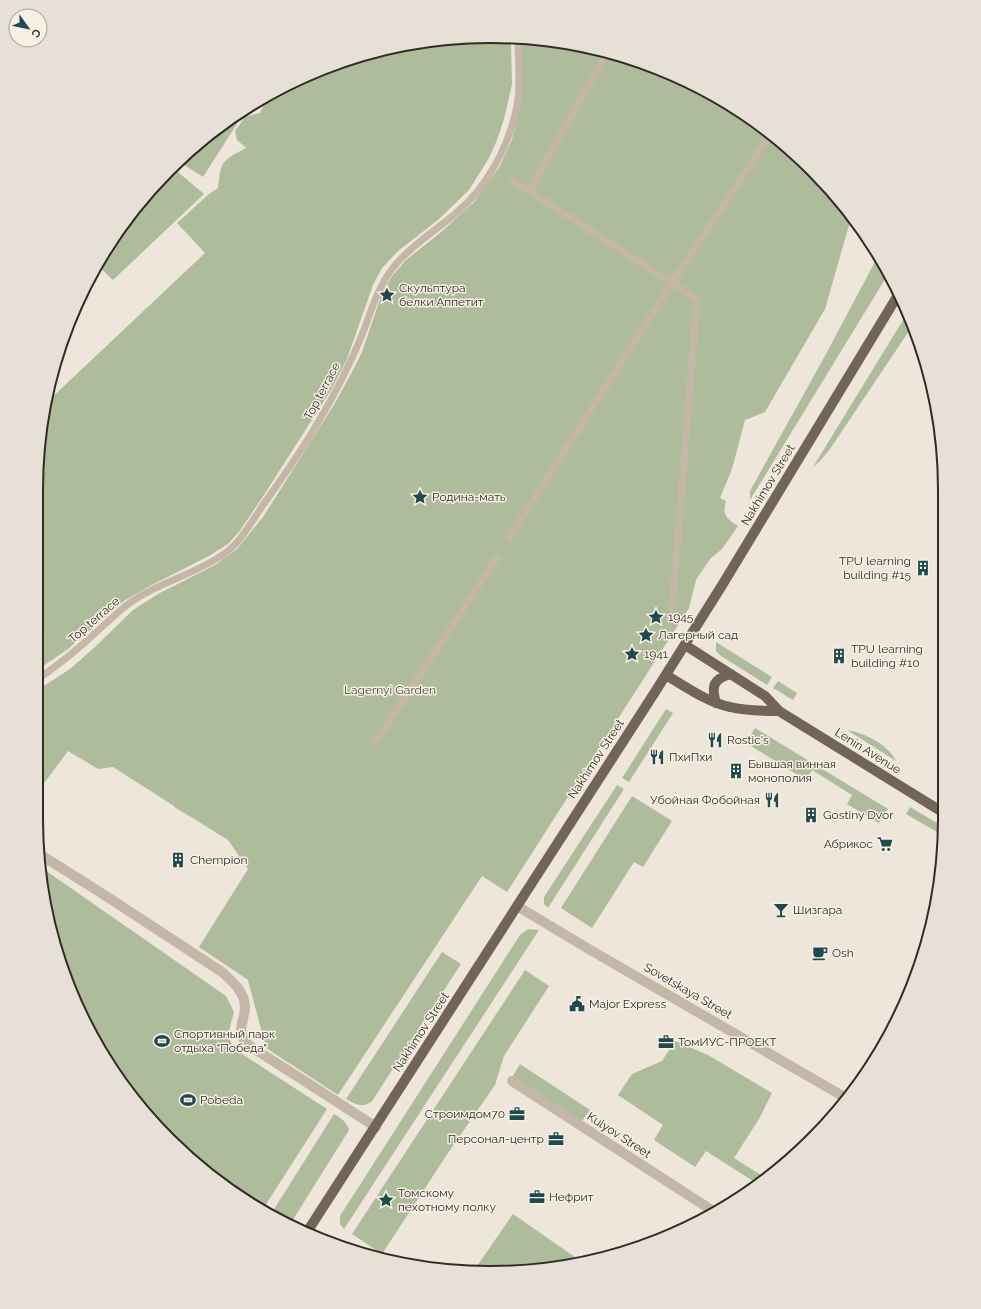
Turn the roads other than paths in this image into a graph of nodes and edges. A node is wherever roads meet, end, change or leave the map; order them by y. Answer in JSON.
{"nodes":[{"id":1,"x":518,"y":44,"type":"edge"},
{"id":2,"x":604,"y":58,"type":"edge"},
{"id":3,"x":768,"y":139,"type":"edge"},
{"id":4,"x":512,"y":180,"type":"dead end"},
{"id":5,"x":530,"y":191,"type":"junction"},
{"id":6,"x":672,"y":283,"type":"junction"},
{"id":7,"x":895,"y":300,"type":"edge"},
{"id":8,"x":509,"y":538,"type":"dead end"},
{"id":9,"x":497,"y":558,"type":"dead end"},
{"id":10,"x":672,"y":610,"type":"dead end"},
{"id":11,"x":685,"y":645,"type":"junction"},
{"id":12,"x":731,"y":674,"type":"junction"},
{"id":13,"x":43,"y":675,"type":"edge"},
{"id":14,"x":666,"y":675,"type":"junction"},
{"id":15,"x":716,"y":703,"type":"junction"},
{"id":16,"x":779,"y":711,"type":"junction"},
{"id":17,"x":375,"y":743,"type":"dead end"},
{"id":18,"x":938,"y":809,"type":"edge"},
{"id":19,"x":45,"y":858,"type":"edge"},
{"id":20,"x":517,"y":906,"type":"junction"},
{"id":21,"x":512,"y":1081,"type":"dead end"},
{"id":22,"x":842,"y":1096,"type":"edge"},
{"id":23,"x":376,"y":1126,"type":"junction"},
{"id":24,"x":709,"y":1209,"type":"edge"},
{"id":25,"x":310,"y":1228,"type":"edge"}],
"edges":[{"from":1,"to":13,"type":"street","name":"Top terrace"},
{"from":2,"to":5,"type":"street"},
{"from":3,"to":6,"type":"street"},
{"from":4,"to":5,"type":"street"},
{"from":5,"to":6,"type":"street"},
{"from":6,"to":8,"type":"street"},
{"from":6,"to":10,"type":"street"},
{"from":7,"to":11,"type":"main road","name":"Nakhimov Street"},
{"from":9,"to":17,"type":"street"},
{"from":11,"to":12,"type":"main road","name":"Lenin Avenue"},
{"from":11,"to":14,"type":"main road","name":"Nakhimov Street"},
{"from":12,"to":15,"type":"main road"},
{"from":12,"to":16,"type":"main road","name":"Lenin Avenue"},
{"from":14,"to":15,"type":"main road"},
{"from":14,"to":20,"type":"main road","name":"Nakhimov Street"},
{"from":15,"to":16,"type":"main road"},
{"from":16,"to":18,"type":"main road","name":"Lenin Avenue"},
{"from":19,"to":23,"type":"street"},
{"from":20,"to":22,"type":"street","name":"Sovetskaya Street"},
{"from":20,"to":23,"type":"main road","name":"Nakhimov Street"},
{"from":21,"to":24,"type":"street","name":"Kulyov Street"},
{"from":23,"to":25,"type":"main road","name":"Nakhimov Street"}]}
